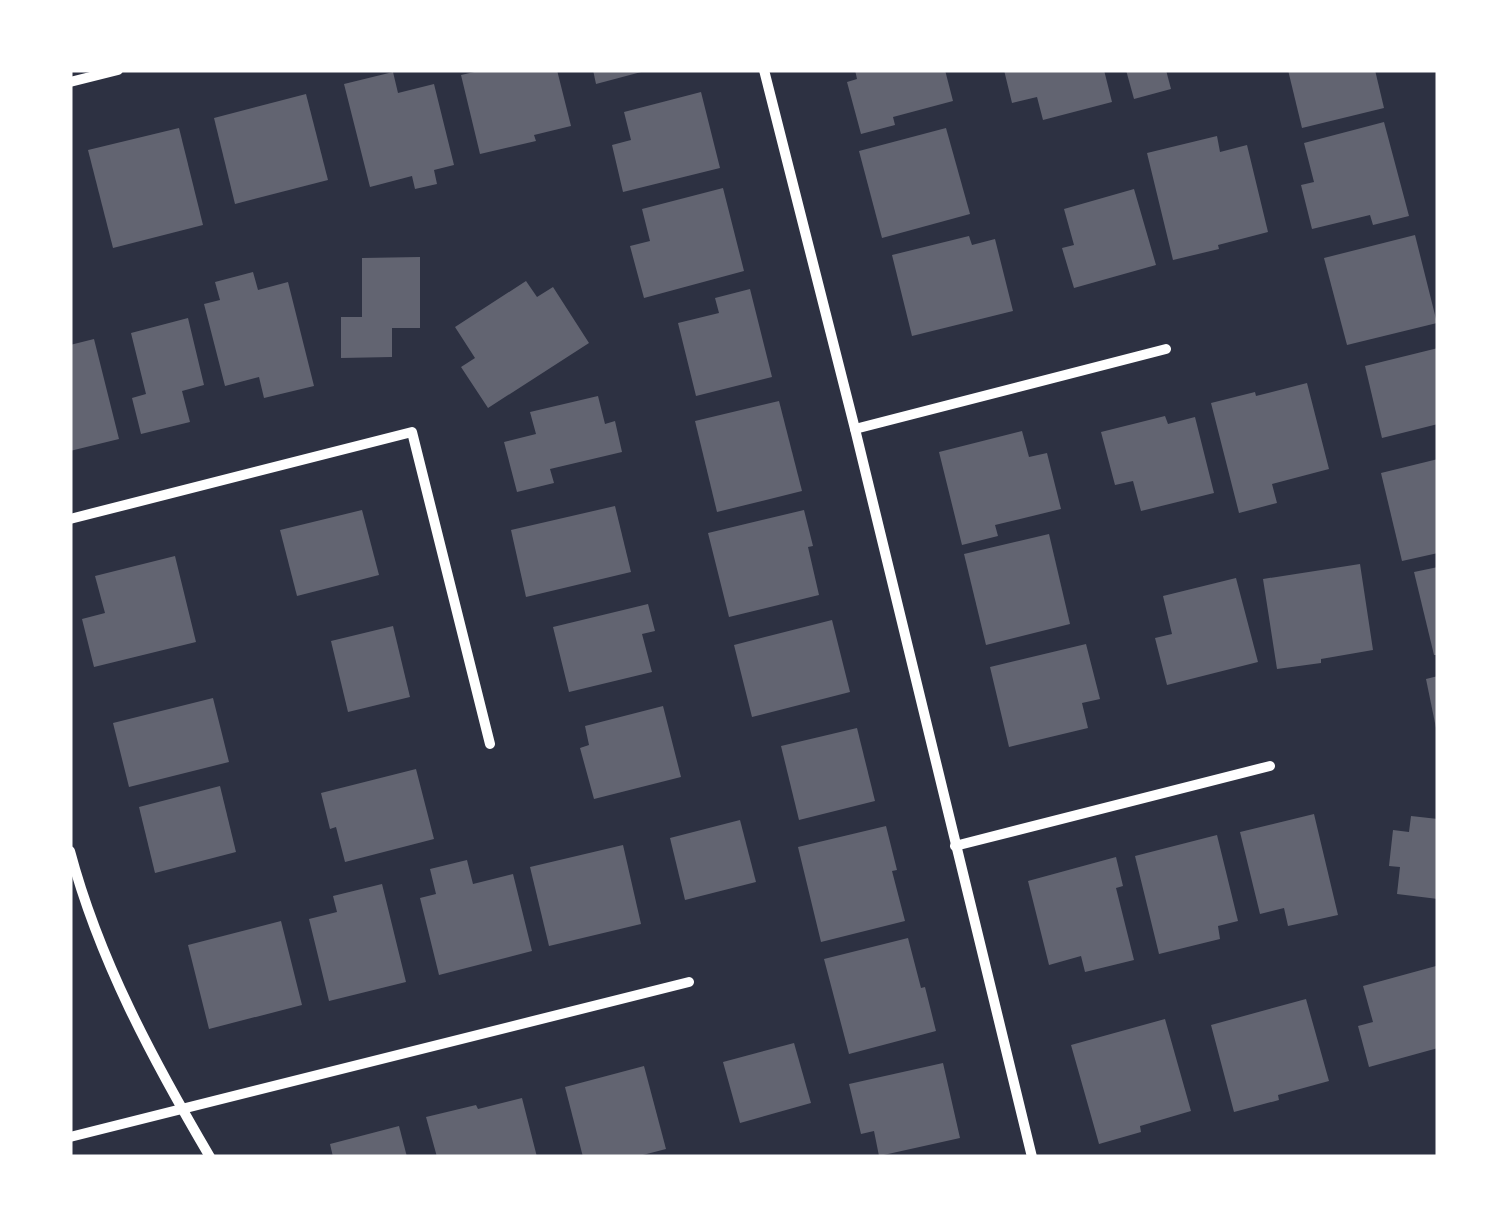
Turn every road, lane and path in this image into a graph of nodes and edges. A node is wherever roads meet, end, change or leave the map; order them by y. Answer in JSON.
{"nodes":[{"id":1,"x":118,"y":70,"type":"edge"},
{"id":2,"x":764,"y":70,"type":"edge"},
{"id":3,"x":70,"y":82,"type":"edge"},
{"id":4,"x":1166,"y":350,"type":"dead end"},
{"id":5,"x":855,"y":428,"type":"junction"},
{"id":6,"x":70,"y":519,"type":"edge"},
{"id":7,"x":490,"y":744,"type":"dead end"},
{"id":8,"x":1270,"y":766,"type":"dead end"},
{"id":9,"x":956,"y":846,"type":"junction"},
{"id":10,"x":70,"y":851,"type":"edge"},
{"id":11,"x":689,"y":982,"type":"dead end"},
{"id":12,"x":182,"y":1109,"type":"junction"},
{"id":13,"x":70,"y":1137,"type":"edge"},
{"id":14,"x":210,"y":1157,"type":"edge"},
{"id":15,"x":1032,"y":1157,"type":"edge"}],
"edges":[{"from":1,"to":3,"type":"street"},
{"from":2,"to":5,"type":"street"},
{"from":4,"to":5,"type":"street"},
{"from":5,"to":9,"type":"street"},
{"from":6,"to":7,"type":"street"},
{"from":8,"to":9,"type":"street"},
{"from":9,"to":15,"type":"street"},
{"from":10,"to":12,"type":"street"},
{"from":11,"to":12,"type":"street"},
{"from":12,"to":13,"type":"street"},
{"from":12,"to":14,"type":"street"}]}
